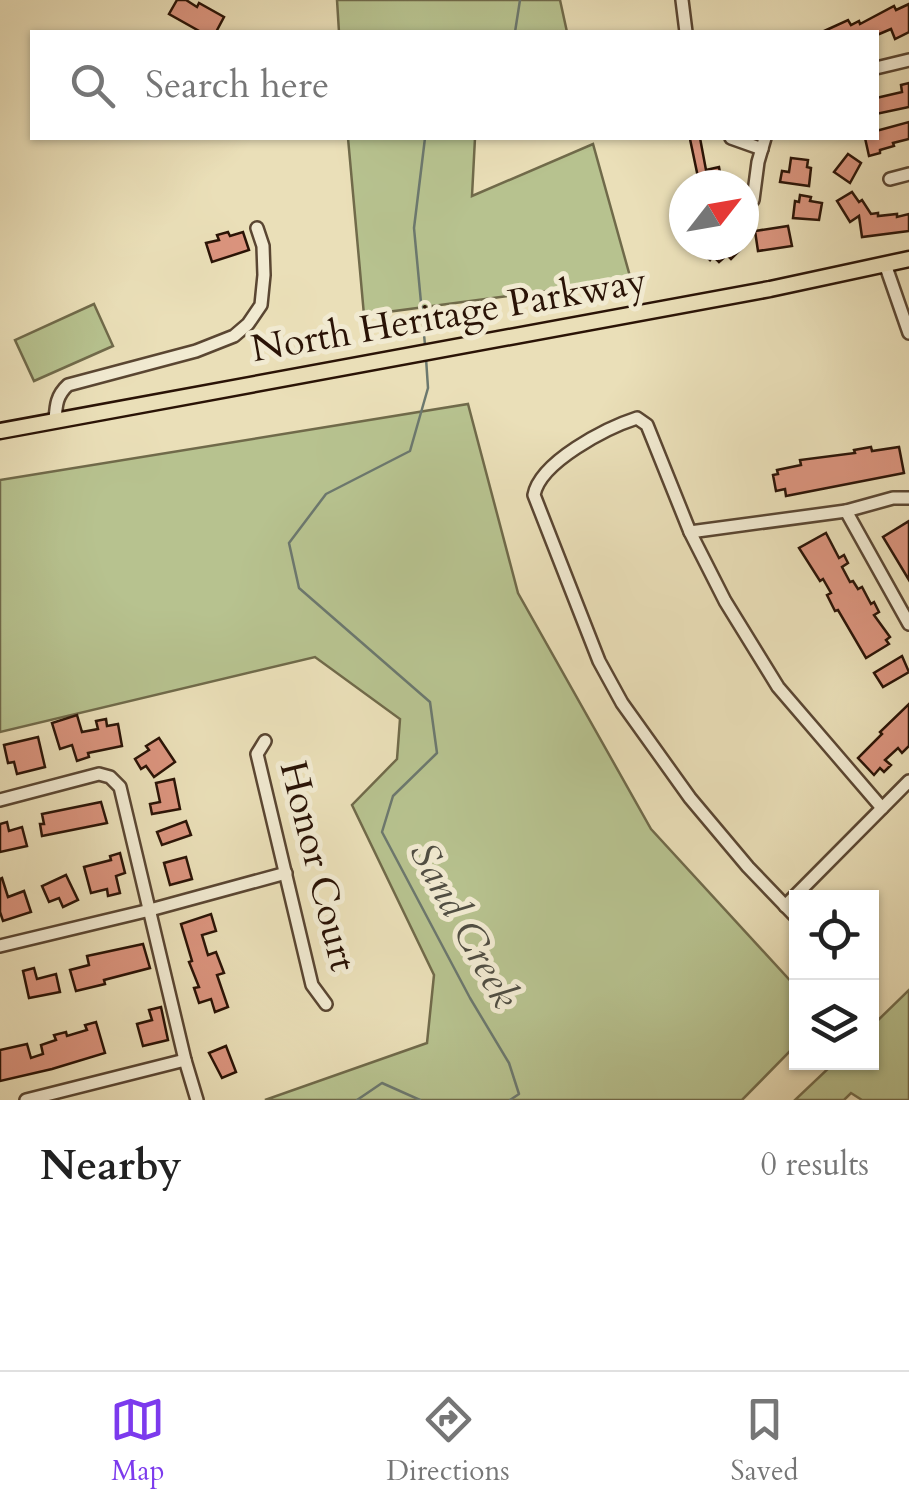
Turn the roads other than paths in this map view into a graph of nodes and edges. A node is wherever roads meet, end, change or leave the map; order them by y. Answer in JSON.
{"nodes":[{"id":1,"x":682,"y":0,"type":"edge"},
{"id":2,"x":686,"y":30,"type":"edge"},
{"id":3,"x":909,"y":60,"type":"edge"},
{"id":4,"x":879,"y":67,"type":"edge"},
{"id":5,"x":764,"y":143,"type":"edge"},
{"id":6,"x":759,"y":172,"type":"edge"},
{"id":7,"x":909,"y":174,"type":"edge"},
{"id":8,"x":890,"y":179,"type":"dead end"},
{"id":9,"x":258,"y":228,"type":"dead end"},
{"id":10,"x":909,"y":259,"type":"edge"},
{"id":11,"x":884,"y":264,"type":"junction"},
{"id":12,"x":909,"y":334,"type":"edge"},
{"id":13,"x":54,"y":421,"type":"junction"},
{"id":14,"x":0,"y":432,"type":"edge"},
{"id":15,"x":909,"y":498,"type":"edge"},
{"id":16,"x":846,"y":511,"type":"junction"},
{"id":17,"x":690,"y":532,"type":"junction"},
{"id":18,"x":909,"y":624,"type":"edge"},
{"id":19,"x":265,"y":741,"type":"dead end"},
{"id":20,"x":909,"y":781,"type":"edge"},
{"id":21,"x":0,"y":800,"type":"edge"},
{"id":22,"x":882,"y":808,"type":"junction"},
{"id":23,"x":286,"y":873,"type":"junction"},
{"id":24,"x":786,"y":906,"type":"junction"},
{"id":25,"x":789,"y":909,"type":"edge"},
{"id":26,"x":150,"y":910,"type":"junction"},
{"id":27,"x":0,"y":946,"type":"edge"},
{"id":28,"x":326,"y":1004,"type":"dead end"},
{"id":29,"x":185,"y":1060,"type":"junction"},
{"id":30,"x":26,"y":1100,"type":"edge"},
{"id":31,"x":197,"y":1100,"type":"edge"}],
"edges":[{"from":1,"to":2,"type":"street"},
{"from":3,"to":4,"type":"street"},
{"from":5,"to":6,"type":"street"},
{"from":7,"to":8,"type":"street"},
{"from":9,"to":13,"type":"street"},
{"from":10,"to":11,"type":"main road","name":"North Heritage Parkway"},
{"from":11,"to":12,"type":"street"},
{"from":11,"to":13,"type":"main road","name":"North Heritage Parkway"},
{"from":13,"to":14,"type":"main road","name":"North Heritage Parkway"},
{"from":15,"to":16,"type":"street"},
{"from":16,"to":17,"type":"street"},
{"from":16,"to":18,"type":"street"},
{"from":17,"to":22,"type":"street"},
{"from":17,"to":24,"type":"street"},
{"from":19,"to":23,"type":"street","name":"Honor Court"},
{"from":20,"to":22,"type":"street"},
{"from":21,"to":26,"type":"street"},
{"from":22,"to":24,"type":"street"},
{"from":23,"to":26,"type":"street"},
{"from":23,"to":28,"type":"street","name":"Honor Court"},
{"from":24,"to":25,"type":"street"},
{"from":26,"to":27,"type":"street"},
{"from":26,"to":29,"type":"street"},
{"from":29,"to":30,"type":"street"},
{"from":29,"to":31,"type":"street"}]}
